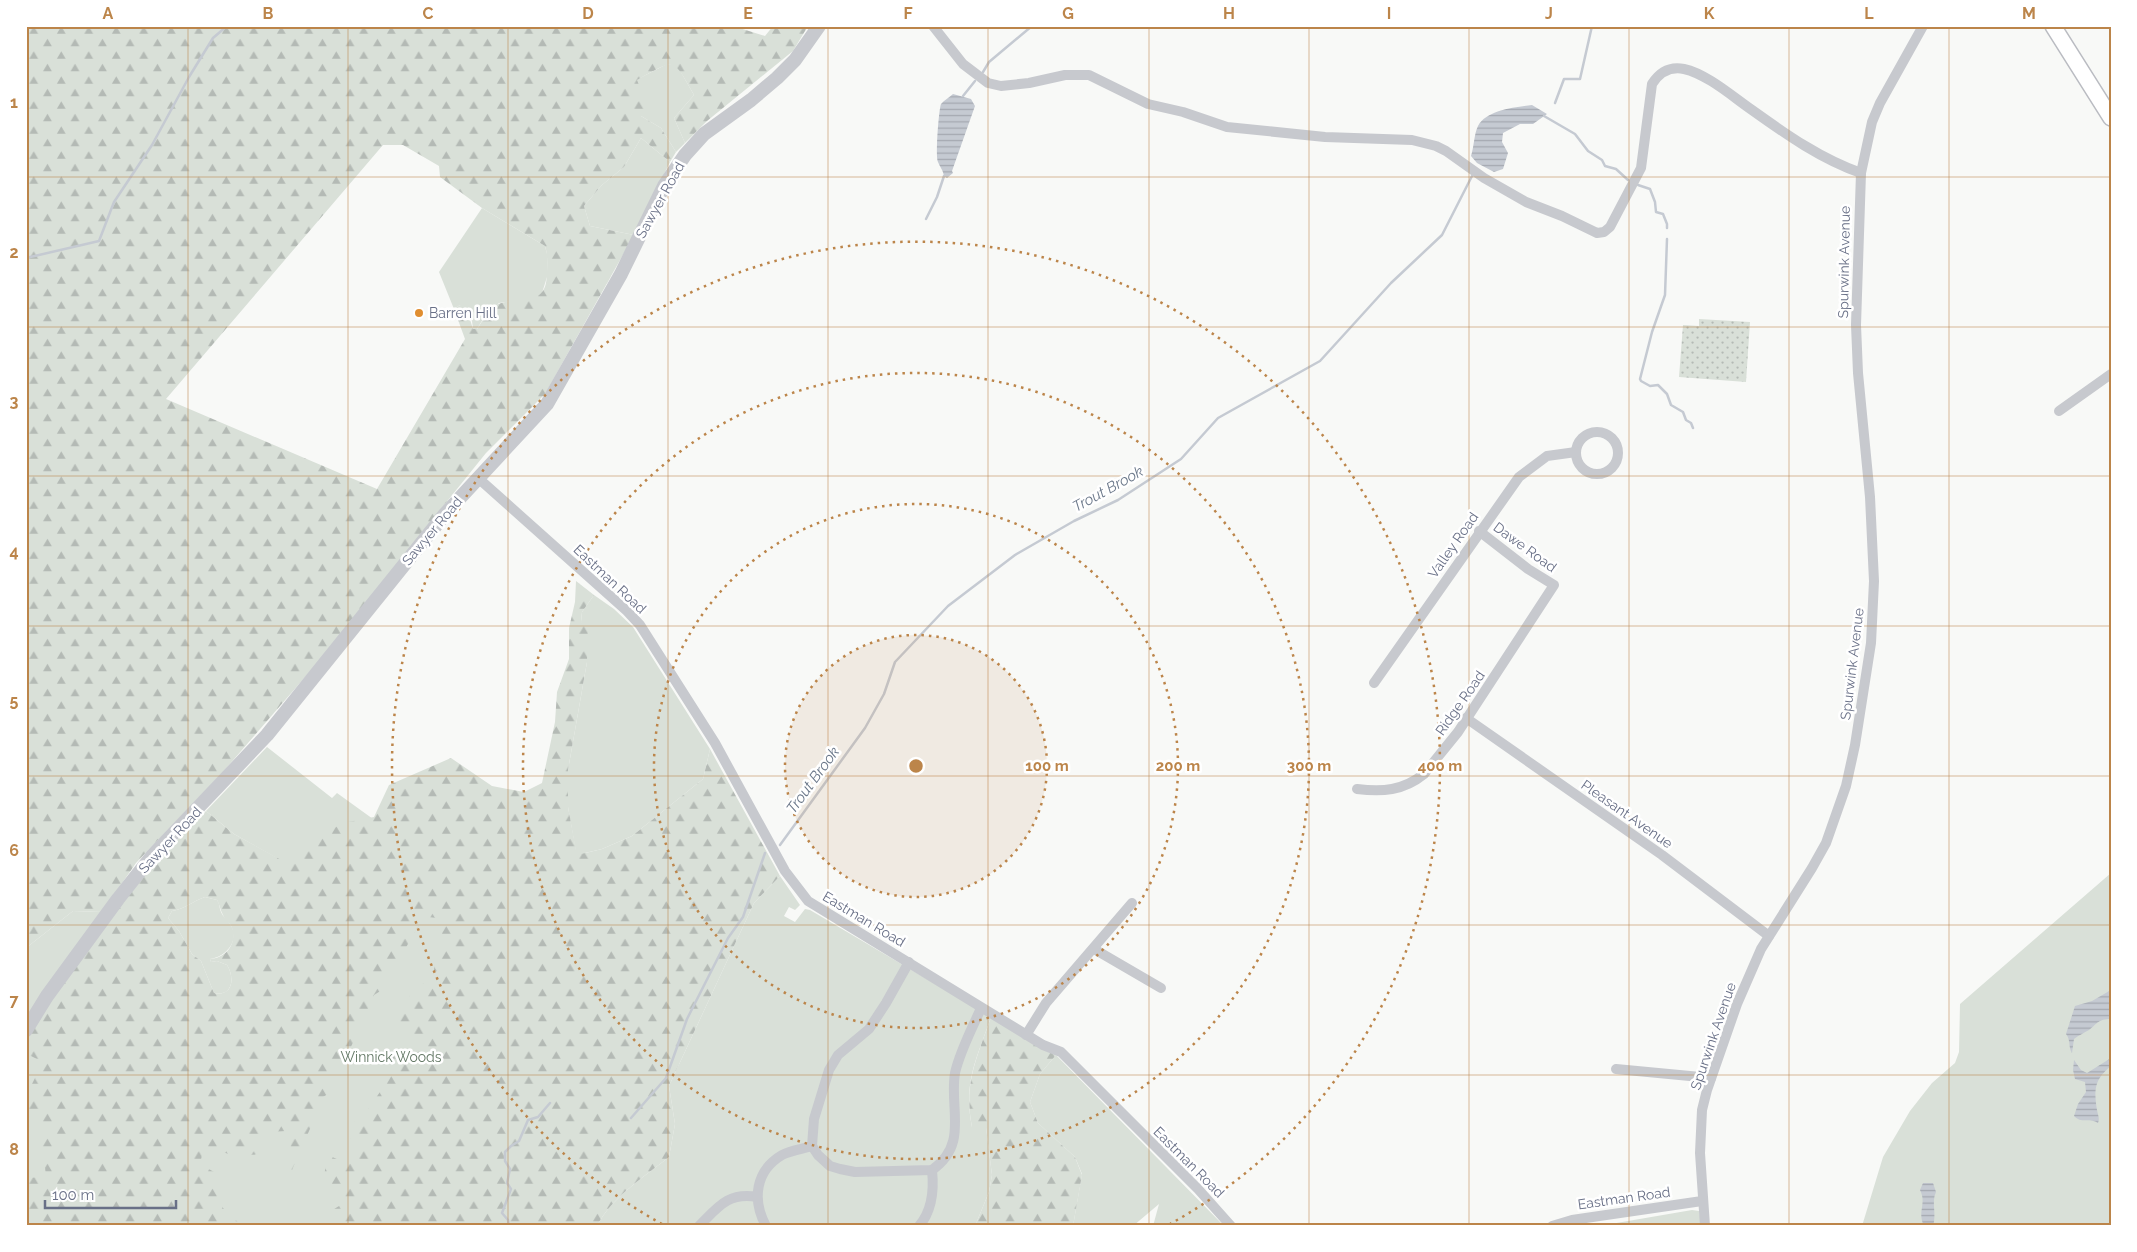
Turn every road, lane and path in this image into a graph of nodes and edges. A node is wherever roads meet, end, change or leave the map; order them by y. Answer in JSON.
{"nodes":[{"id":1,"x":819,"y":26,"type":"edge"},
{"id":2,"x":933,"y":26,"type":"edge"},
{"id":3,"x":1923,"y":26,"type":"edge"},
{"id":4,"x":2053,"y":26,"type":"edge"},
{"id":5,"x":2111,"y":118,"type":"edge"},
{"id":6,"x":1861,"y":173,"type":"junction"},
{"id":7,"x":2111,"y":374,"type":"edge"},
{"id":8,"x":2059,"y":411,"type":"dead end"},
{"id":9,"x":1576,"y":452,"type":"junction"},
{"id":10,"x":478,"y":478,"type":"junction"},
{"id":11,"x":1479,"y":531,"type":"junction"},
{"id":12,"x":1554,"y":585,"type":"joint"},
{"id":13,"x":1374,"y":683,"type":"dead end"},
{"id":14,"x":1466,"y":718,"type":"junction"},
{"id":15,"x":1357,"y":789,"type":"dead end"},
{"id":16,"x":1132,"y":903,"type":"dead end"},
{"id":17,"x":1769,"y":936,"type":"junction"},
{"id":18,"x":1094,"y":948,"type":"junction"},
{"id":19,"x":909,"y":962,"type":"junction"},
{"id":20,"x":1162,"y":988,"type":"dead end"},
{"id":21,"x":981,"y":1008,"type":"junction"},
{"id":22,"x":26,"y":1030,"type":"edge"},
{"id":23,"x":1026,"y":1035,"type":"junction"},
{"id":24,"x":1616,"y":1069,"type":"dead end"},
{"id":25,"x":1711,"y":1078,"type":"junction"},
{"id":26,"x":812,"y":1146,"type":"junction"},
{"id":27,"x":932,"y":1170,"type":"junction"},
{"id":28,"x":757,"y":1197,"type":"junction"},
{"id":29,"x":1702,"y":1201,"type":"junction"},
{"id":30,"x":699,"y":1226,"type":"edge"},
{"id":31,"x":766,"y":1226,"type":"edge"},
{"id":32,"x":919,"y":1226,"type":"edge"},
{"id":33,"x":1232,"y":1226,"type":"edge"},
{"id":34,"x":1552,"y":1226,"type":"edge"},
{"id":35,"x":1705,"y":1226,"type":"edge"}],
"edges":[{"from":1,"to":10,"type":"street","name":"Sawyer Road"},
{"from":2,"to":6,"type":"street"},
{"from":3,"to":6,"type":"street","name":"Spurwink Avenue"},
{"from":4,"to":5,"type":"main road"},
{"from":6,"to":17,"type":"street","name":"Spurwink Avenue"},
{"from":7,"to":8,"type":"street"},
{"from":9,"to":9,"type":"street"},
{"from":9,"to":11,"type":"street","name":"Valley Road"},
{"from":10,"to":19,"type":"street","name":"Eastman Road"},
{"from":10,"to":22,"type":"street","name":"Sawyer Road"},
{"from":11,"to":12,"type":"street","name":"Dawe Road"},
{"from":11,"to":13,"type":"street","name":"Valley Road"},
{"from":12,"to":14,"type":"street","name":"Ridge Road"},
{"from":14,"to":15,"type":"street","name":"Ridge Road"},
{"from":14,"to":17,"type":"street","name":"Pleasant Avenue"},
{"from":16,"to":18,"type":"street"},
{"from":17,"to":25,"type":"street","name":"Spurwink Avenue"},
{"from":18,"to":20,"type":"street"},
{"from":18,"to":23,"type":"street"},
{"from":19,"to":21,"type":"street","name":"Eastman Road"},
{"from":19,"to":26,"type":"street"},
{"from":21,"to":23,"type":"street","name":"Eastman Road"},
{"from":21,"to":27,"type":"street"},
{"from":23,"to":33,"type":"street","name":"Eastman Road"},
{"from":24,"to":25,"type":"street"},
{"from":25,"to":29,"type":"street","name":"Spurwink Avenue"},
{"from":26,"to":27,"type":"street"},
{"from":26,"to":28,"type":"street"},
{"from":27,"to":32,"type":"street"},
{"from":28,"to":30,"type":"street"},
{"from":28,"to":31,"type":"street"},
{"from":29,"to":34,"type":"street","name":"Eastman Road"},
{"from":29,"to":35,"type":"street","name":"Spurwink Avenue"}]}
